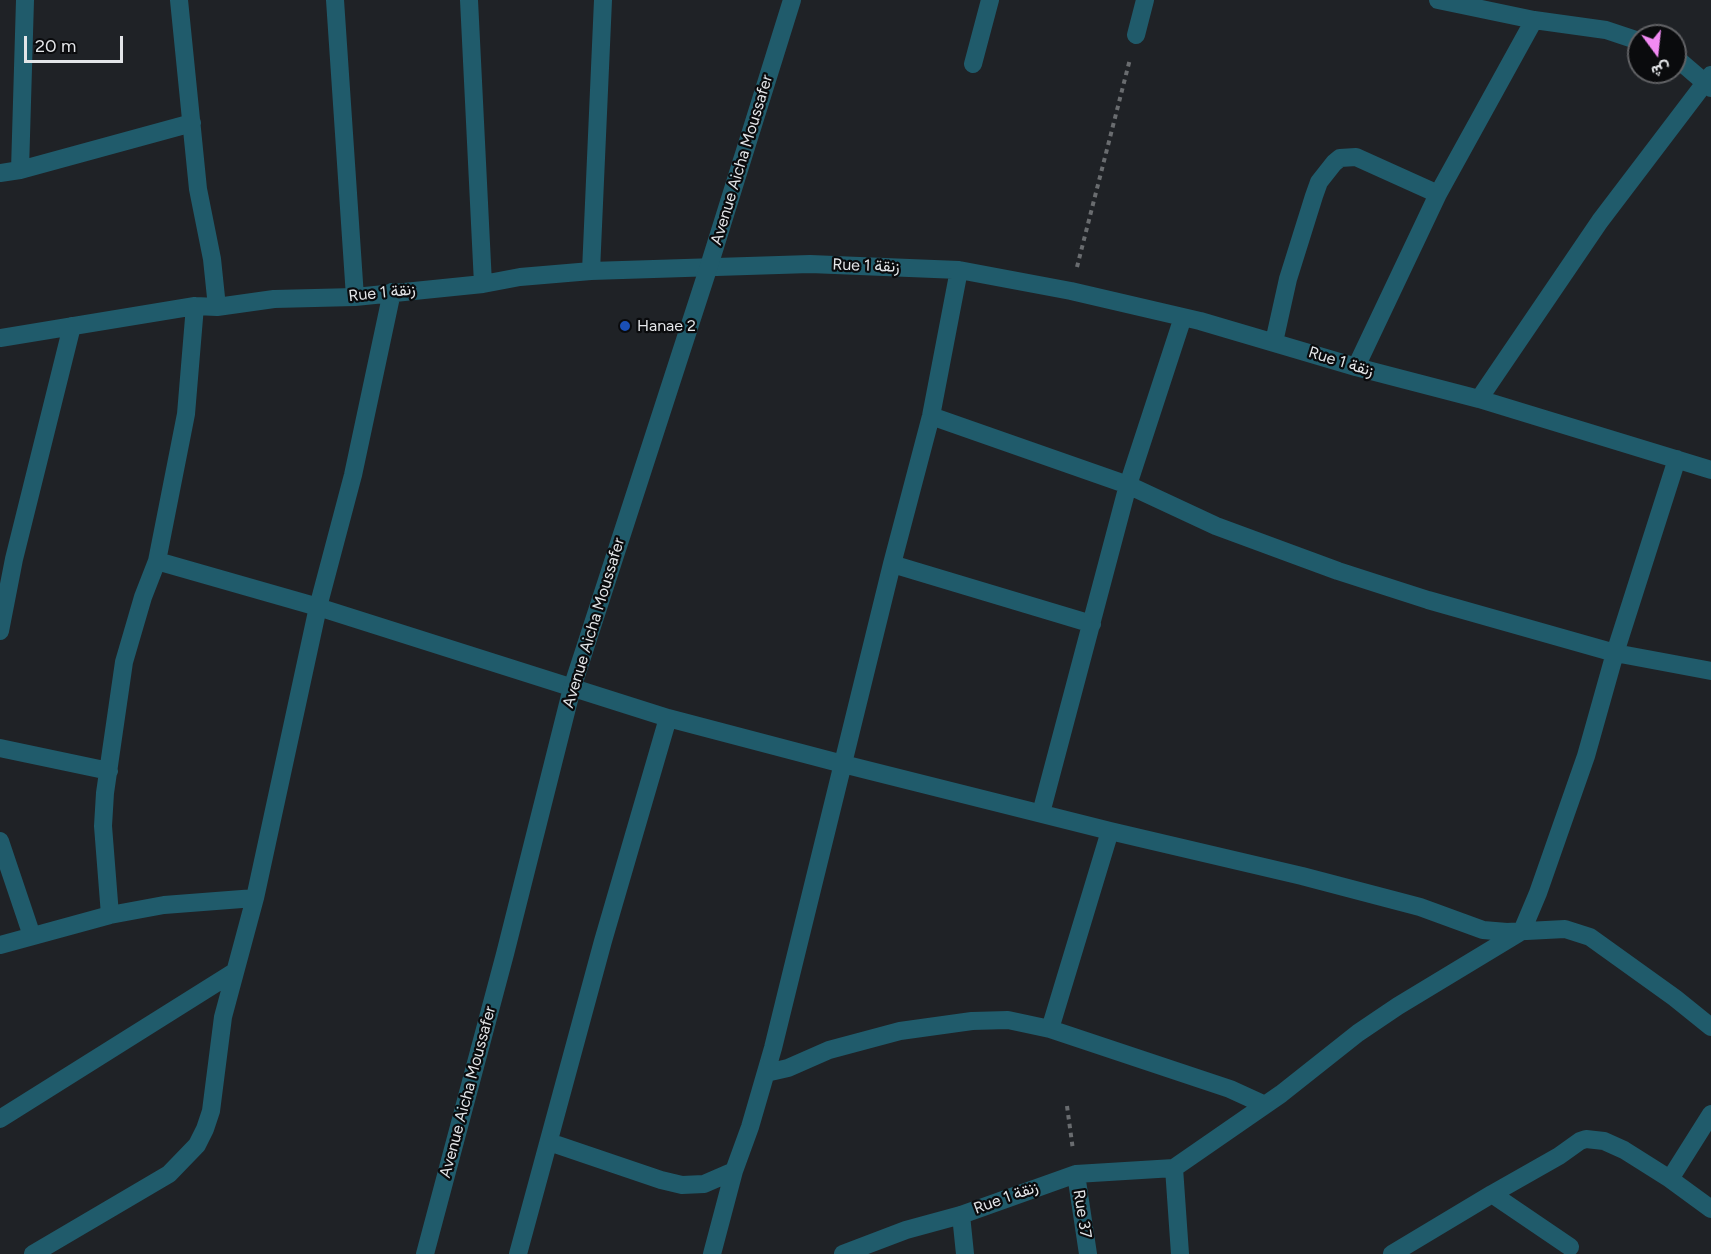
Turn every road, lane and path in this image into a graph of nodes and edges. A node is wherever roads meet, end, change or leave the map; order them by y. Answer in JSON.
{"nodes":[{"id":1,"x":26,"y":0,"type":"edge"},
{"id":2,"x":179,"y":0,"type":"edge"},
{"id":3,"x":335,"y":0,"type":"edge"},
{"id":4,"x":469,"y":0,"type":"edge"},
{"id":5,"x":603,"y":0,"type":"edge"},
{"id":6,"x":792,"y":0,"type":"edge"},
{"id":7,"x":990,"y":0,"type":"edge"},
{"id":8,"x":1145,"y":0,"type":"edge"},
{"id":9,"x":1438,"y":0,"type":"edge"},
{"id":10,"x":1534,"y":20,"type":"junction"},
{"id":11,"x":1136,"y":35,"type":"joint"},
{"id":12,"x":1627,"y":36,"type":"edge"},
{"id":13,"x":973,"y":64,"type":"dead end"},
{"id":14,"x":1687,"y":66,"type":"edge"},
{"id":15,"x":1709,"y":82,"type":"edge"},
{"id":16,"x":192,"y":123,"type":"junction"},
{"id":17,"x":20,"y":170,"type":"junction"},
{"id":18,"x":0,"y":173,"type":"edge"},
{"id":19,"x":1438,"y":194,"type":"junction"},
{"id":20,"x":709,"y":266,"type":"junction"},
{"id":21,"x":959,"y":270,"type":"junction"},
{"id":22,"x":591,"y":271,"type":"junction"},
{"id":23,"x":483,"y":284,"type":"junction"},
{"id":24,"x":1071,"y":291,"type":"junction"},
{"id":25,"x":392,"y":292,"type":"junction"},
{"id":26,"x":355,"y":297,"type":"junction"},
{"id":27,"x":195,"y":306,"type":"junction"},
{"id":28,"x":216,"y":307,"type":"junction"},
{"id":29,"x":1183,"y":317,"type":"junction"},
{"id":30,"x":72,"y":326,"type":"junction"},
{"id":31,"x":0,"y":338,"type":"edge"},
{"id":32,"x":1274,"y":342,"type":"junction"},
{"id":33,"x":1356,"y":367,"type":"junction"},
{"id":34,"x":1479,"y":399,"type":"junction"},
{"id":35,"x":931,"y":416,"type":"junction"},
{"id":36,"x":1677,"y":459,"type":"junction"},
{"id":37,"x":1711,"y":470,"type":"edge"},
{"id":38,"x":1128,"y":485,"type":"junction"},
{"id":39,"x":158,"y":561,"type":"junction"},
{"id":40,"x":892,"y":564,"type":"junction"},
{"id":41,"x":318,"y":607,"type":"junction"},
{"id":42,"x":1092,"y":624,"type":"junction"},
{"id":43,"x":0,"y":631,"type":"edge"},
{"id":44,"x":1615,"y":653,"type":"junction"},
{"id":45,"x":1711,"y":671,"type":"edge"},
{"id":46,"x":572,"y":688,"type":"junction"},
{"id":47,"x":669,"y":718,"type":"junction"},
{"id":48,"x":0,"y":748,"type":"edge"},
{"id":49,"x":843,"y":764,"type":"junction"},
{"id":50,"x":109,"y":771,"type":"junction"},
{"id":51,"x":1041,"y":813,"type":"junction"},
{"id":52,"x":1110,"y":831,"type":"junction"},
{"id":53,"x":0,"y":841,"type":"edge"},
{"id":54,"x":255,"y":898,"type":"junction"},
{"id":55,"x":110,"y":915,"type":"junction"},
{"id":56,"x":1522,"y":932,"type":"junction"},
{"id":57,"x":32,"y":936,"type":"junction"},
{"id":58,"x":0,"y":945,"type":"edge"},
{"id":59,"x":234,"y":972,"type":"junction"},
{"id":60,"x":1711,"y":1027,"type":"edge"},
{"id":61,"x":1050,"y":1029,"type":"junction"},
{"id":62,"x":766,"y":1073,"type":"junction"},
{"id":63,"x":1265,"y":1105,"type":"junction"},
{"id":64,"x":1066,"y":1106,"type":"dead end"},
{"id":65,"x":1711,"y":1114,"type":"edge"},
{"id":66,"x":0,"y":1119,"type":"edge"},
{"id":67,"x":549,"y":1142,"type":"junction"},
{"id":68,"x":1174,"y":1168,"type":"junction"},
{"id":69,"x":734,"y":1171,"type":"junction"},
{"id":70,"x":1076,"y":1174,"type":"junction"},
{"id":71,"x":1670,"y":1179,"type":"junction"},
{"id":72,"x":1492,"y":1194,"type":"junction"},
{"id":73,"x":1711,"y":1209,"type":"edge"},
{"id":74,"x":961,"y":1215,"type":"junction"},
{"id":75,"x":1570,"y":1247,"type":"dead end"},
{"id":76,"x":33,"y":1254,"type":"edge"},
{"id":77,"x":425,"y":1254,"type":"edge"},
{"id":78,"x":518,"y":1254,"type":"edge"},
{"id":79,"x":712,"y":1254,"type":"edge"},
{"id":80,"x":843,"y":1254,"type":"edge"},
{"id":81,"x":965,"y":1254,"type":"edge"},
{"id":82,"x":1088,"y":1254,"type":"edge"},
{"id":83,"x":1180,"y":1254,"type":"edge"},
{"id":84,"x":1392,"y":1254,"type":"edge"}],
"edges":[{"from":1,"to":17,"type":"street"},
{"from":2,"to":16,"type":"street"},
{"from":3,"to":26,"type":"street"},
{"from":4,"to":23,"type":"street"},
{"from":5,"to":22,"type":"street"},
{"from":6,"to":20,"type":"street","name":"Avenue Aicha Moussafer"},
{"from":7,"to":13,"type":"street"},
{"from":8,"to":11,"type":"street"},
{"from":9,"to":10,"type":"street"},
{"from":10,"to":12,"type":"street"},
{"from":10,"to":19,"type":"street"},
{"from":11,"to":24,"type":"path"},
{"from":14,"to":15,"type":"street"},
{"from":15,"to":34,"type":"street"},
{"from":16,"to":17,"type":"street"},
{"from":16,"to":28,"type":"street"},
{"from":17,"to":18,"type":"street"},
{"from":19,"to":32,"type":"street"},
{"from":19,"to":33,"type":"street"},
{"from":20,"to":21,"type":"street","name":"Rue 1 زنقة"},
{"from":20,"to":22,"type":"street","name":"Rue 1 زنقة"},
{"from":20,"to":46,"type":"street","name":"Avenue Aicha Moussafer"},
{"from":21,"to":24,"type":"street","name":"Rue 1 زنقة"},
{"from":21,"to":35,"type":"street"},
{"from":22,"to":23,"type":"street","name":"Rue 1 زنقة"},
{"from":23,"to":25,"type":"street","name":"Rue 1 زنقة"},
{"from":24,"to":29,"type":"street","name":"Rue 1 زنقة"},
{"from":25,"to":26,"type":"street","name":"Rue 1 زنقة"},
{"from":25,"to":41,"type":"street"},
{"from":26,"to":28,"type":"street","name":"Rue 1 زنقة"},
{"from":27,"to":28,"type":"street","name":"Rue 1 زنقة"},
{"from":27,"to":30,"type":"street","name":"Rue 1 زنقة"},
{"from":27,"to":39,"type":"street"},
{"from":29,"to":32,"type":"street","name":"Rue 1 زنقة"},
{"from":29,"to":38,"type":"street"},
{"from":30,"to":31,"type":"street","name":"Rue 1 زنقة"},
{"from":30,"to":43,"type":"street"},
{"from":32,"to":33,"type":"street","name":"Rue 1 زنقة"},
{"from":33,"to":34,"type":"street","name":"Rue 1 زنقة"},
{"from":34,"to":36,"type":"street","name":"Rue 1 زنقة"},
{"from":35,"to":38,"type":"street"},
{"from":35,"to":40,"type":"street"},
{"from":36,"to":37,"type":"street","name":"Rue 1 زنقة"},
{"from":36,"to":44,"type":"street"},
{"from":38,"to":42,"type":"street"},
{"from":38,"to":44,"type":"street"},
{"from":39,"to":41,"type":"street"},
{"from":39,"to":50,"type":"street"},
{"from":40,"to":42,"type":"street"},
{"from":40,"to":49,"type":"street"},
{"from":41,"to":46,"type":"street"},
{"from":41,"to":54,"type":"street"},
{"from":42,"to":51,"type":"street"},
{"from":44,"to":45,"type":"street"},
{"from":44,"to":56,"type":"street"},
{"from":46,"to":47,"type":"street"},
{"from":46,"to":77,"type":"street","name":"Avenue Aicha Moussafer"},
{"from":47,"to":49,"type":"street"},
{"from":47,"to":67,"type":"street"},
{"from":48,"to":50,"type":"street"},
{"from":49,"to":51,"type":"street"},
{"from":49,"to":62,"type":"street"},
{"from":50,"to":55,"type":"street"},
{"from":51,"to":52,"type":"street"},
{"from":52,"to":56,"type":"street"},
{"from":52,"to":61,"type":"street"},
{"from":53,"to":57,"type":"street"},
{"from":54,"to":55,"type":"street"},
{"from":54,"to":59,"type":"street"},
{"from":55,"to":57,"type":"street"},
{"from":56,"to":60,"type":"street"},
{"from":56,"to":63,"type":"street"},
{"from":57,"to":58,"type":"street"},
{"from":59,"to":66,"type":"street"},
{"from":59,"to":76,"type":"street"},
{"from":61,"to":62,"type":"street"},
{"from":61,"to":63,"type":"street"},
{"from":62,"to":69,"type":"street"},
{"from":63,"to":68,"type":"street"},
{"from":64,"to":70,"type":"path"},
{"from":65,"to":71,"type":"street"},
{"from":67,"to":69,"type":"street"},
{"from":67,"to":78,"type":"street"},
{"from":68,"to":70,"type":"street","name":"Rue 1 زنقة"},
{"from":68,"to":83,"type":"street"},
{"from":69,"to":79,"type":"street"},
{"from":70,"to":74,"type":"street","name":"Rue 1 زنقة"},
{"from":70,"to":82,"type":"street","name":"Rue 37"},
{"from":71,"to":72,"type":"street"},
{"from":71,"to":73,"type":"street"},
{"from":72,"to":75,"type":"street"},
{"from":72,"to":84,"type":"street"},
{"from":74,"to":80,"type":"street","name":"Rue 1 زنقة"},
{"from":74,"to":81,"type":"street"}]}
